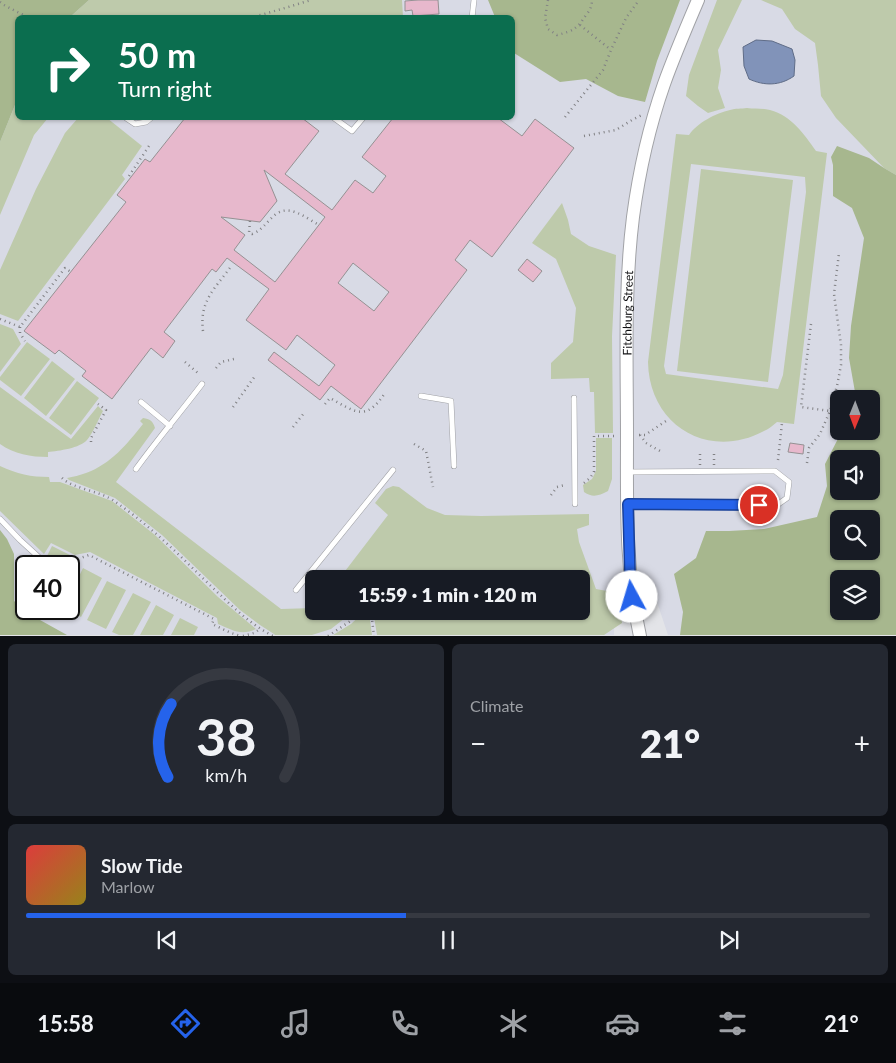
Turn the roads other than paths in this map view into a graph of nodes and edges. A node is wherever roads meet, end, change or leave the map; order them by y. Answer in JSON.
{"nodes":[{"id":1,"x":474,"y":0,"type":"edge"},
{"id":2,"x":698,"y":0,"type":"edge"},
{"id":3,"x":472,"y":15,"type":"edge"},
{"id":4,"x":129,"y":120,"type":"edge"},
{"id":5,"x":148,"y":120,"type":"edge"},
{"id":6,"x":337,"y":120,"type":"edge"},
{"id":7,"x":361,"y":120,"type":"edge"},
{"id":8,"x":202,"y":384,"type":"dead end"},
{"id":9,"x":421,"y":396,"type":"dead end"},
{"id":10,"x":574,"y":398,"type":"dead end"},
{"id":11,"x":141,"y":402,"type":"dead end"},
{"id":12,"x":170,"y":426,"type":"junction"},
{"id":13,"x":454,"y":466,"type":"dead end"},
{"id":14,"x":136,"y":469,"type":"dead end"},
{"id":15,"x":394,"y":470,"type":"dead end"},
{"id":16,"x":627,"y":472,"type":"junction"},
{"id":17,"x":575,"y":504,"type":"dead end"},
{"id":18,"x":628,"y":504,"type":"junction"},
{"id":19,"x":0,"y":519,"type":"edge"},
{"id":20,"x":36,"y":555,"type":"edge"},
{"id":21,"x":296,"y":590,"type":"dead end"},
{"id":22,"x":640,"y":636,"type":"edge"}],
"edges":[{"from":1,"to":3,"type":"lane"},
{"from":2,"to":16,"type":"street","name":"Fitchburg Street"},
{"from":4,"to":5,"type":"lane"},
{"from":6,"to":7,"type":"lane"},
{"from":8,"to":12,"type":"lane"},
{"from":9,"to":13,"type":"lane"},
{"from":10,"to":17,"type":"lane"},
{"from":11,"to":12,"type":"lane"},
{"from":12,"to":14,"type":"lane"},
{"from":15,"to":21,"type":"lane"},
{"from":16,"to":18,"type":"street","name":"Fitchburg Street"},
{"from":16,"to":18,"type":"lane"},
{"from":18,"to":22,"type":"street","name":"Fitchburg Street"},
{"from":19,"to":20,"type":"lane"}]}
